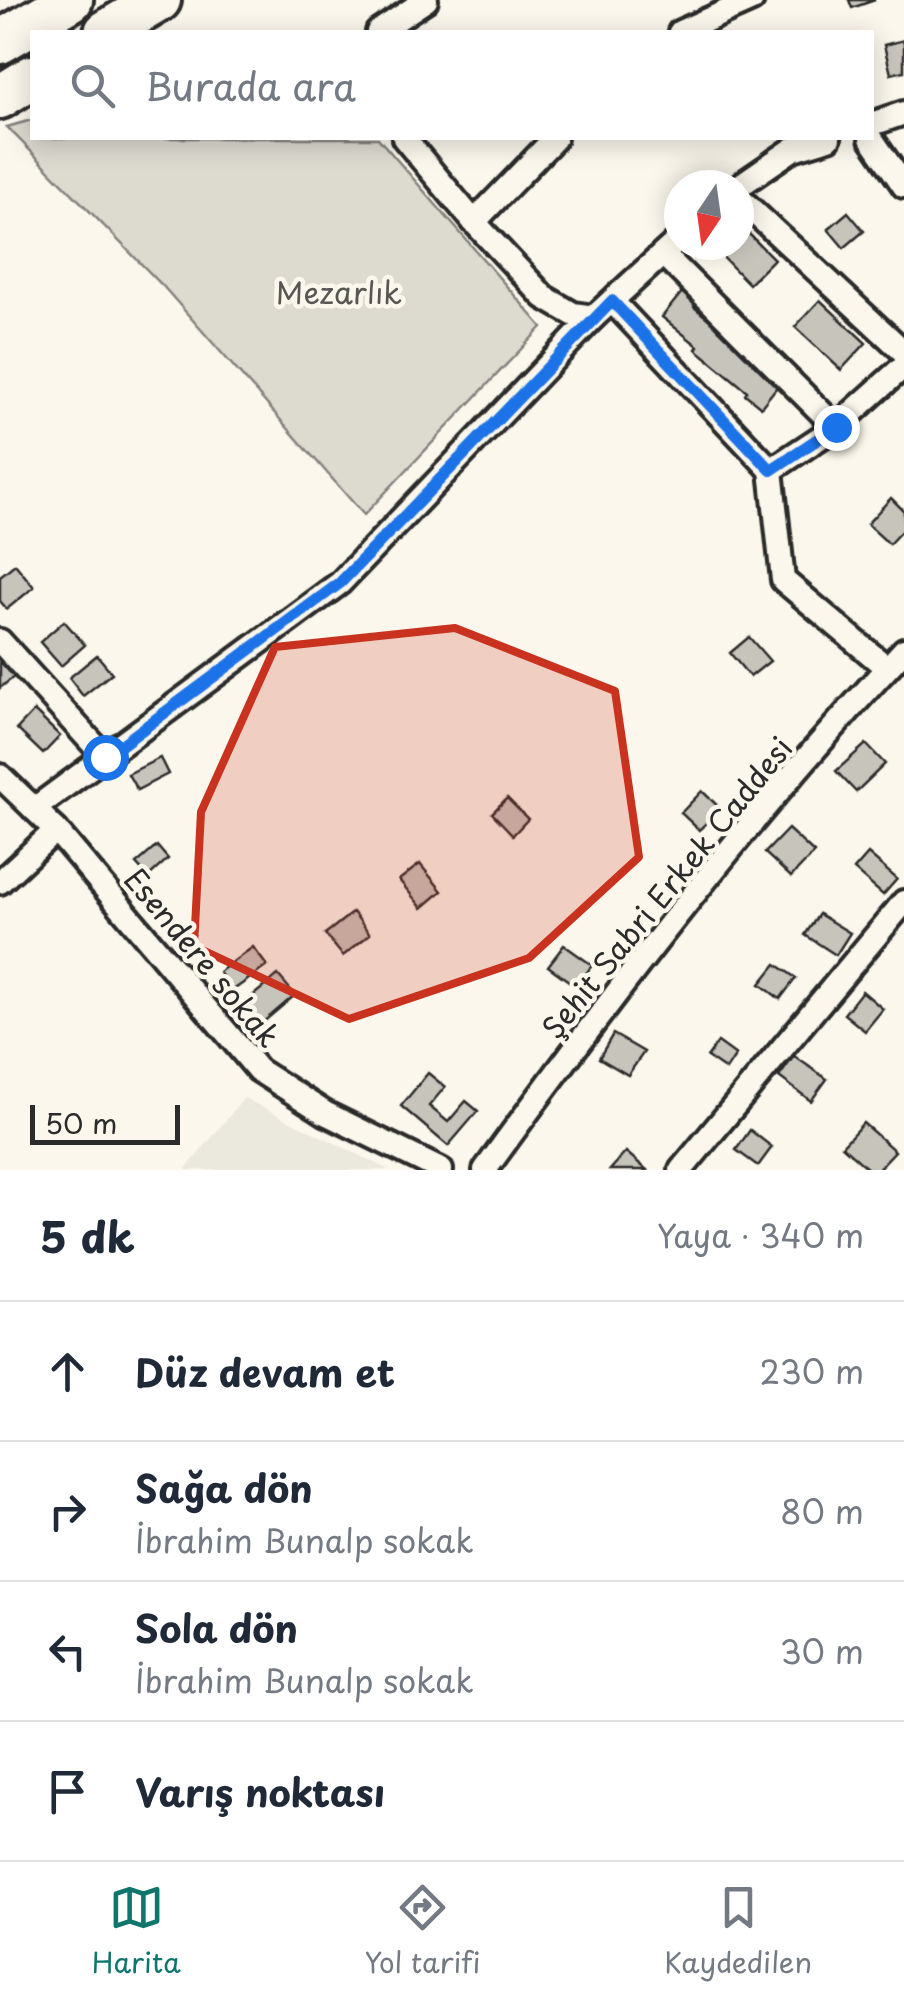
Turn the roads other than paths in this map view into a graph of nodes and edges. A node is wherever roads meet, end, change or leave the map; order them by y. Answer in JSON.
{"nodes":[{"id":1,"x":70,"y":0,"type":"edge"},
{"id":2,"x":159,"y":0,"type":"edge"},
{"id":3,"x":426,"y":0,"type":"edge"},
{"id":4,"x":752,"y":0,"type":"edge"},
{"id":5,"x":109,"y":30,"type":"edge"},
{"id":6,"x":381,"y":30,"type":"edge"},
{"id":7,"x":684,"y":30,"type":"edge"},
{"id":8,"x":0,"y":42,"type":"edge"},
{"id":9,"x":904,"y":113,"type":"edge"},
{"id":10,"x":874,"y":123,"type":"edge"},
{"id":11,"x":406,"y":140,"type":"edge"},
{"id":12,"x":552,"y":140,"type":"edge"},
{"id":13,"x":822,"y":140,"type":"edge"},
{"id":14,"x":873,"y":140,"type":"edge"},
{"id":15,"x":754,"y":176,"type":"edge"},
{"id":16,"x":904,"y":186,"type":"edge"},
{"id":17,"x":754,"y":212,"type":"edge"},
{"id":18,"x":474,"y":222,"type":"junction"},
{"id":19,"x":664,"y":253,"type":"edge"},
{"id":20,"x":684,"y":260,"type":"edge"},
{"id":21,"x":612,"y":301,"type":"junction"},
{"id":22,"x":594,"y":317,"type":"junction"},
{"id":23,"x":904,"y":352,"type":"edge"},
{"id":24,"x":904,"y":366,"type":"edge"},
{"id":25,"x":836,"y":427,"type":"junction"},
{"id":26,"x":771,"y":470,"type":"junction"},
{"id":27,"x":0,"y":642,"type":"edge"},
{"id":28,"x":904,"y":650,"type":"edge"},
{"id":29,"x":887,"y":668,"type":"junction"},
{"id":30,"x":105,"y":757,"type":"junction"},
{"id":31,"x":0,"y":776,"type":"edge"},
{"id":32,"x":34,"y":809,"type":"junction"},
{"id":33,"x":56,"y":830,"type":"junction"},
{"id":34,"x":0,"y":882,"type":"edge"},
{"id":35,"x":904,"y":902,"type":"edge"},
{"id":36,"x":441,"y":1170,"type":"edge"},
{"id":37,"x":485,"y":1170,"type":"edge"},
{"id":38,"x":681,"y":1170,"type":"edge"}],
"edges":[{"from":1,"to":8,"type":"highway"},
{"from":2,"to":5,"type":"highway"},
{"from":3,"to":6,"type":"street"},
{"from":4,"to":7,"type":"street"},
{"from":9,"to":10,"type":"street"},
{"from":11,"to":18,"type":"street"},
{"from":12,"to":18,"type":"street"},
{"from":13,"to":15,"type":"street"},
{"from":14,"to":16,"type":"street"},
{"from":17,"to":23,"type":"street"},
{"from":18,"to":22,"type":"street"},
{"from":19,"to":21,"type":"street"},
{"from":20,"to":25,"type":"street"},
{"from":21,"to":22,"type":"street"},
{"from":21,"to":26,"type":"street"},
{"from":22,"to":30,"type":"street"},
{"from":24,"to":25,"type":"street"},
{"from":25,"to":26,"type":"street"},
{"from":26,"to":29,"type":"street"},
{"from":27,"to":30,"type":"street"},
{"from":28,"to":29,"type":"street","name":"Şehit Sabri Erkek Caddesi"},
{"from":29,"to":37,"type":"street","name":"Şehit Sabri Erkek Caddesi"},
{"from":30,"to":32,"type":"street"},
{"from":31,"to":32,"type":"street","name":"Esendere sokak"},
{"from":32,"to":33,"type":"street","name":"Esendere sokak"},
{"from":33,"to":34,"type":"street"},
{"from":33,"to":36,"type":"street","name":"Esendere sokak"},
{"from":35,"to":38,"type":"street"}]}
